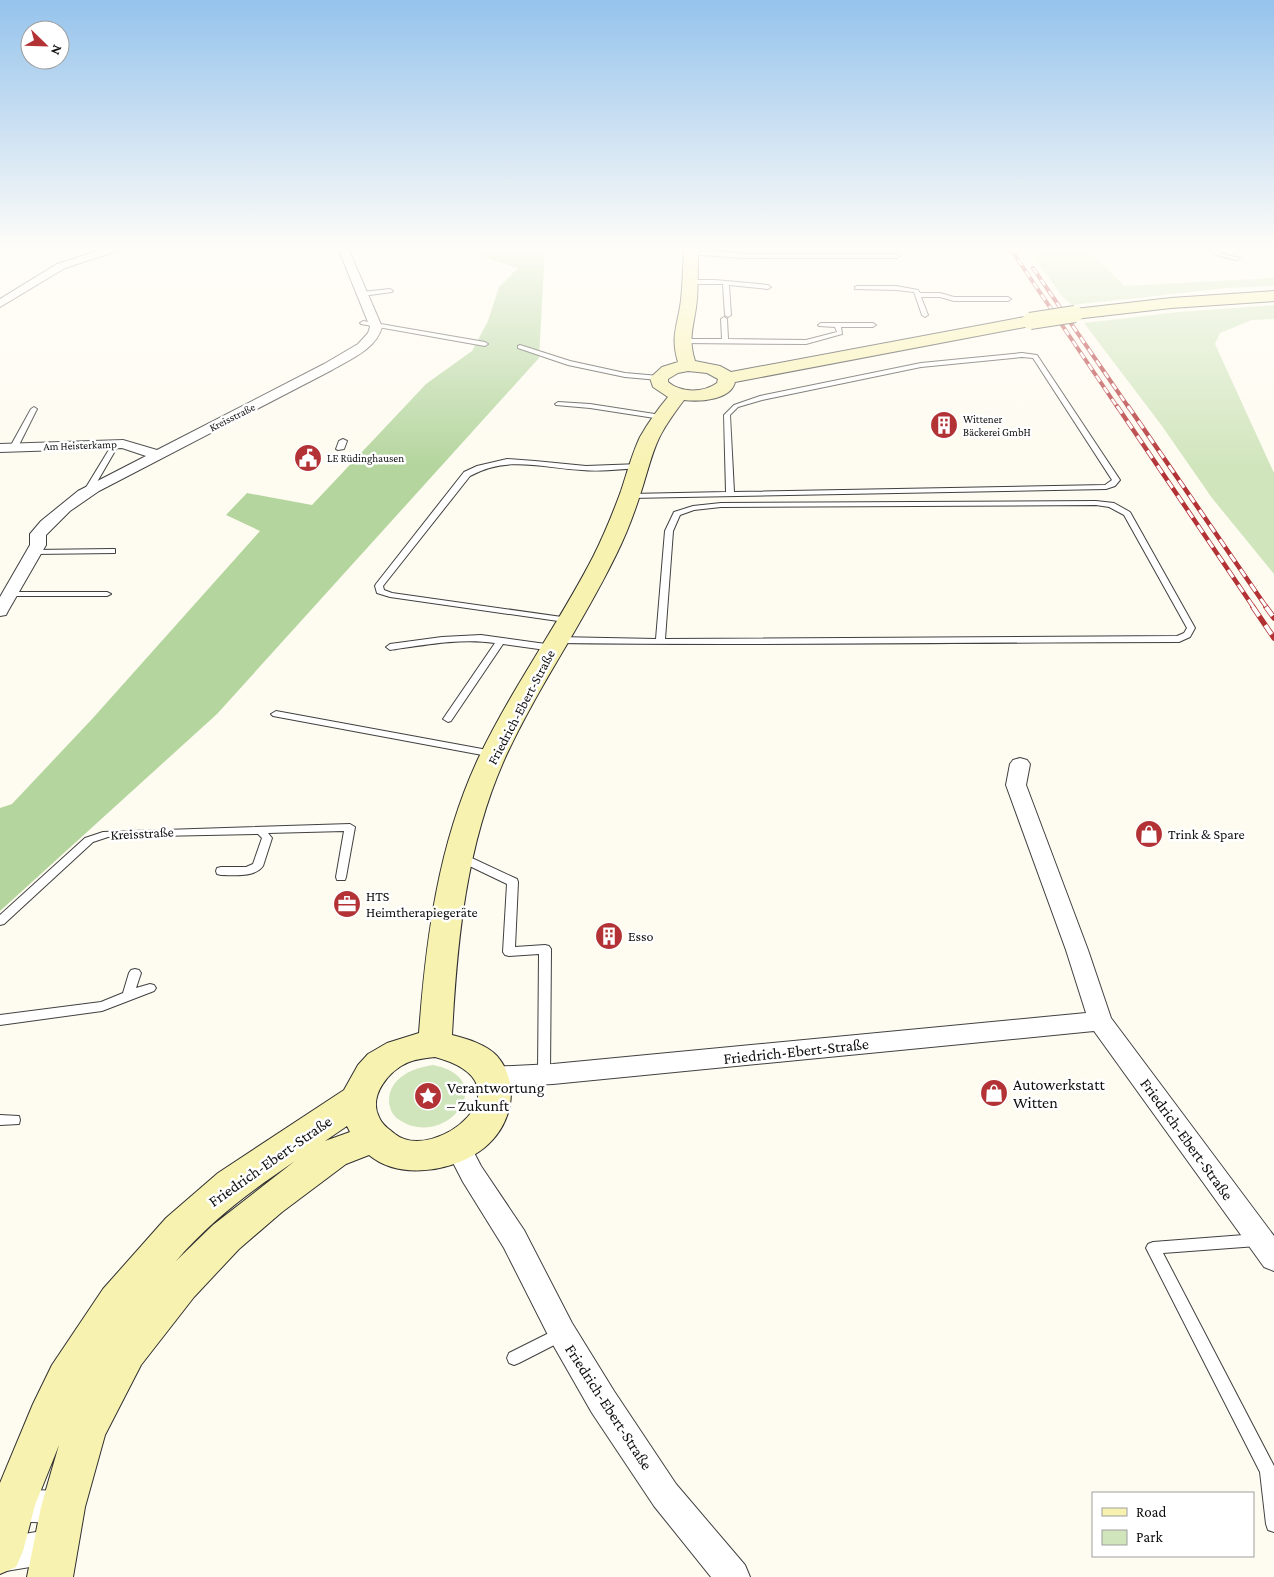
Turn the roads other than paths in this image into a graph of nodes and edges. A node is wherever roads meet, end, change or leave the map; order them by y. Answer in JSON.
{"nodes":[{"id":1,"x":370,"y":322,"type":"edge"},
{"id":2,"x":377,"y":322,"type":"edge"},
{"id":3,"x":685,"y":322,"type":"edge"},
{"id":4,"x":726,"y":322,"type":"edge"},
{"id":5,"x":1027,"y":322,"type":"edge"},
{"id":6,"x":821,"y":325,"type":"dead end"},
{"id":7,"x":838,"y":325,"type":"junction"},
{"id":8,"x":873,"y":325,"type":"dead end"},
{"id":9,"x":682,"y":341,"type":"junction"},
{"id":10,"x":725,"y":341,"type":"junction"},
{"id":11,"x":485,"y":344,"type":"dead end"},
{"id":12,"x":520,"y":347,"type":"dead end"},
{"id":13,"x":688,"y":366,"type":"junction"},
{"id":14,"x":659,"y":378,"type":"junction"},
{"id":15,"x":727,"y":378,"type":"junction"},
{"id":16,"x":680,"y":394,"type":"junction"},
{"id":17,"x":558,"y":404,"type":"dead end"},
{"id":18,"x":34,"y":410,"type":"dead end"},
{"id":19,"x":661,"y":417,"type":"junction"},
{"id":20,"x":343,"y":441,"type":"dead end"},
{"id":21,"x":115,"y":444,"type":"junction"},
{"id":22,"x":7,"y":447,"type":"edge"},
{"id":23,"x":340,"y":450,"type":"dead end"},
{"id":24,"x":158,"y":454,"type":"junction"},
{"id":25,"x":640,"y":466,"type":"junction"},
{"id":26,"x":116,"y":477,"type":"junction"},
{"id":27,"x":88,"y":489,"type":"junction"},
{"id":28,"x":730,"y":494,"type":"junction"},
{"id":29,"x":630,"y":496,"type":"junction"},
{"id":30,"x":36,"y":549,"type":"junction"},
{"id":31,"x":112,"y":552,"type":"dead end"},
{"id":32,"x":8,"y":588,"type":"edge"},
{"id":33,"x":107,"y":594,"type":"dead end"},
{"id":34,"x":0,"y":612,"type":"edge"},
{"id":35,"x":560,"y":636,"type":"junction"},
{"id":36,"x":500,"y":640,"type":"junction"},
{"id":37,"x":660,"y":642,"type":"junction"},
{"id":38,"x":390,"y":647,"type":"dead end"},
{"id":39,"x":276,"y":714,"type":"dead end"},
{"id":40,"x":448,"y":719,"type":"dead end"},
{"id":41,"x":494,"y":754,"type":"junction"},
{"id":42,"x":1020,"y":764,"type":"dead end"},
{"id":43,"x":255,"y":829,"type":"junction"},
{"id":44,"x":458,"y":856,"type":"junction"},
{"id":45,"x":221,"y":871,"type":"dead end"},
{"id":46,"x":341,"y":878,"type":"dead end"},
{"id":47,"x":0,"y":921,"type":"edge"},
{"id":48,"x":134,"y":973,"type":"dead end"},
{"id":49,"x":150,"y":988,"type":"dead end"},
{"id":50,"x":128,"y":996,"type":"junction"},
{"id":51,"x":0,"y":1020,"type":"edge"},
{"id":52,"x":1100,"y":1021,"type":"junction"},
{"id":53,"x":435,"y":1044,"type":"junction"},
{"id":54,"x":544,"y":1074,"type":"junction"},
{"id":55,"x":492,"y":1077,"type":"junction"},
{"id":56,"x":359,"y":1099,"type":"junction"},
{"id":57,"x":0,"y":1120,"type":"edge"},
{"id":58,"x":14,"y":1120,"type":"dead end"},
{"id":59,"x":372,"y":1139,"type":"junction"},
{"id":60,"x":458,"y":1147,"type":"junction"},
{"id":61,"x":1267,"y":1249,"type":"edge"},
{"id":62,"x":562,"y":1333,"type":"junction"},
{"id":63,"x":514,"y":1358,"type":"dead end"},
{"id":64,"x":6,"y":1505,"type":"edge"},
{"id":65,"x":1274,"y":1524,"type":"edge"},
{"id":66,"x":56,"y":1544,"type":"edge"},
{"id":67,"x":0,"y":1551,"type":"edge"},
{"id":68,"x":0,"y":1555,"type":"edge"},
{"id":69,"x":733,"y":1577,"type":"edge"}],
"edges":[{"from":1,"to":24,"type":"street","name":"Kreisstraße"},
{"from":2,"to":11,"type":"lane"},
{"from":3,"to":9,"type":"street"},
{"from":4,"to":10,"type":"lane"},
{"from":5,"to":15,"type":"street","bridge":true},
{"from":6,"to":7,"type":"lane"},
{"from":7,"to":8,"type":"lane"},
{"from":7,"to":10,"type":"lane"},
{"from":9,"to":10,"type":"lane"},
{"from":9,"to":13,"type":"street"},
{"from":12,"to":14,"type":"lane"},
{"from":13,"to":14,"type":"street"},
{"from":13,"to":15,"type":"street"},
{"from":14,"to":16,"type":"street"},
{"from":15,"to":16,"type":"street"},
{"from":16,"to":19,"type":"street","name":"Friedrich-Ebert-Straße"},
{"from":17,"to":19,"type":"lane"},
{"from":18,"to":22,"type":"lane"},
{"from":19,"to":25,"type":"street","name":"Friedrich-Ebert-Straße"},
{"from":20,"to":23,"type":"lane"},
{"from":21,"to":22,"type":"street","name":"Am Heisterkamp"},
{"from":21,"to":24,"type":"street","name":"Am Heisterkamp"},
{"from":21,"to":27,"type":"lane"},
{"from":24,"to":26,"type":"street","name":"Kreisstraße"},
{"from":25,"to":29,"type":"street","name":"Friedrich-Ebert-Straße"},
{"from":25,"to":35,"type":"lane"},
{"from":26,"to":27,"type":"street","name":"Kreisstraße"},
{"from":26,"to":30,"type":"street","name":"Kreisstraße"},
{"from":27,"to":30,"type":"street","name":"Kreisstraße"},
{"from":28,"to":28,"type":"lane"},
{"from":28,"to":29,"type":"lane"},
{"from":29,"to":35,"type":"street","name":"Friedrich-Ebert-Straße"},
{"from":30,"to":31,"type":"lane"},
{"from":30,"to":32,"type":"street","name":"Kreisstraße"},
{"from":32,"to":33,"type":"lane"},
{"from":32,"to":34,"type":"street","name":"Kreisstraße"},
{"from":35,"to":36,"type":"lane"},
{"from":35,"to":37,"type":"lane"},
{"from":35,"to":41,"type":"street","name":"Friedrich-Ebert-Straße"},
{"from":36,"to":38,"type":"lane"},
{"from":36,"to":40,"type":"lane"},
{"from":37,"to":37,"type":"lane"},
{"from":39,"to":41,"type":"lane"},
{"from":41,"to":44,"type":"street","name":"Friedrich-Ebert-Straße"},
{"from":42,"to":52,"type":"street","name":"Friedrich-Ebert-Straße"},
{"from":43,"to":45,"type":"lane"},
{"from":43,"to":46,"type":"lane","name":"Kreisstraße"},
{"from":43,"to":47,"type":"lane","name":"Kreisstraße"},
{"from":44,"to":53,"type":"street","name":"Friedrich-Ebert-Straße"},
{"from":44,"to":54,"type":"lane"},
{"from":48,"to":50,"type":"lane"},
{"from":49,"to":50,"type":"lane"},
{"from":50,"to":51,"type":"lane"},
{"from":52,"to":54,"type":"street","name":"Friedrich-Ebert-Straße"},
{"from":52,"to":61,"type":"street","name":"Friedrich-Ebert-Straße"},
{"from":53,"to":55,"type":"street"},
{"from":53,"to":56,"type":"street"},
{"from":54,"to":55,"type":"street","name":"Friedrich-Ebert-Straße"},
{"from":55,"to":60,"type":"street"},
{"from":56,"to":59,"type":"street"},
{"from":56,"to":64,"type":"street","name":"Friedrich-Ebert-Straße"},
{"from":57,"to":58,"type":"lane"},
{"from":59,"to":60,"type":"street"},
{"from":59,"to":66,"type":"street","name":"Friedrich-Ebert-Straße"},
{"from":60,"to":62,"type":"street","name":"Friedrich-Ebert-Straße"},
{"from":61,"to":65,"type":"lane"},
{"from":62,"to":63,"type":"lane"},
{"from":62,"to":69,"type":"street","name":"Friedrich-Ebert-Straße"},
{"from":64,"to":66,"type":"street"},
{"from":64,"to":67,"type":"street","name":"Friedrich-Ebert-Straße"},
{"from":66,"to":68,"type":"street"}]}
